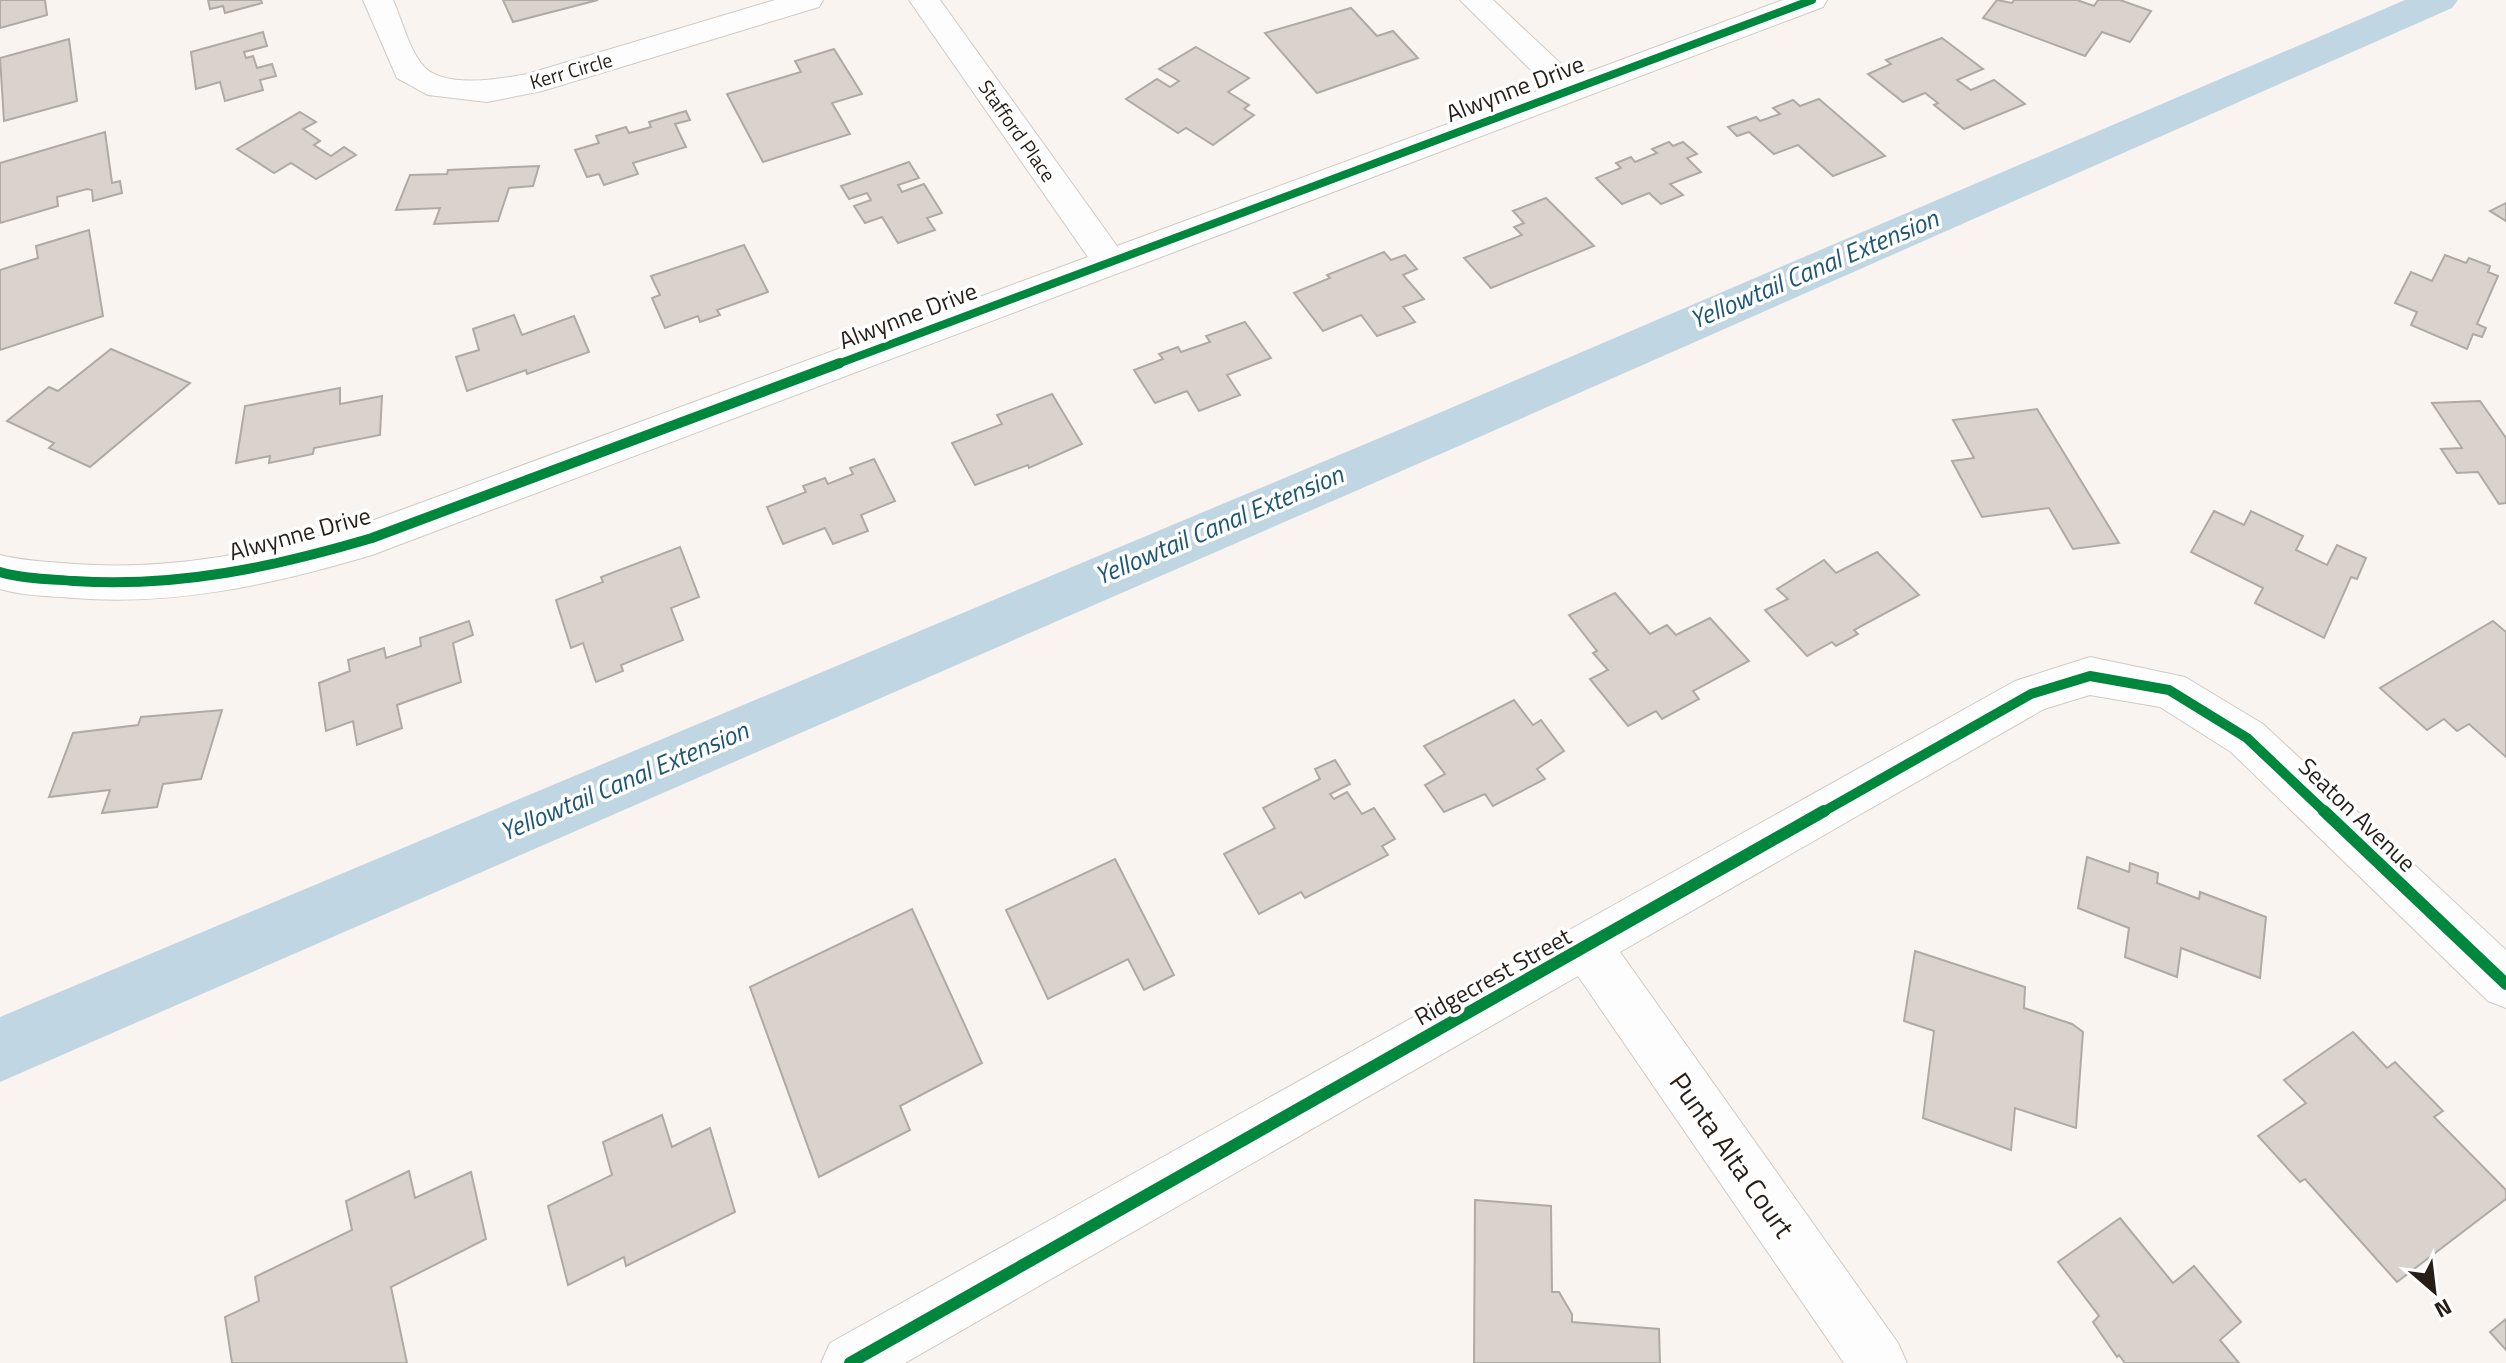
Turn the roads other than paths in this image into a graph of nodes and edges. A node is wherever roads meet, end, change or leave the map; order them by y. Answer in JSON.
{"nodes":[{"id":1,"x":378,"y":0,"type":"edge"},
{"id":2,"x":808,"y":0,"type":"edge"},
{"id":3,"x":924,"y":0,"type":"edge"},
{"id":4,"x":1475,"y":0,"type":"edge"},
{"id":5,"x":1812,"y":0,"type":"edge"},
{"id":6,"x":1569,"y":89,"type":"junction"},
{"id":7,"x":1110,"y":262,"type":"junction"},
{"id":8,"x":0,"y":572,"type":"edge"},
{"id":9,"x":2169,"y":690,"type":"joint"},
{"id":10,"x":1587,"y":947,"type":"junction"},
{"id":11,"x":2506,"y":984,"type":"edge"},
{"id":12,"x":857,"y":1361,"type":"edge"},
{"id":13,"x":1878,"y":1363,"type":"edge"}],
"edges":[{"from":1,"to":2,"type":"street","name":"Kerr Circle"},
{"from":3,"to":7,"type":"street","name":"Stafford Place"},
{"from":4,"to":6,"type":"street"},
{"from":5,"to":6,"type":"street","name":"Alwynne Drive"},
{"from":6,"to":7,"type":"street","name":"Alwynne Drive"},
{"from":7,"to":8,"type":"street","name":"Alwynne Drive"},
{"from":9,"to":10,"type":"street","name":"Ridgecrest Street"},
{"from":9,"to":11,"type":"street","name":"Seaton Avenue"},
{"from":10,"to":12,"type":"street","name":"Ridgecrest Street"},
{"from":10,"to":13,"type":"street","name":"Punta Alta Court"}]}
